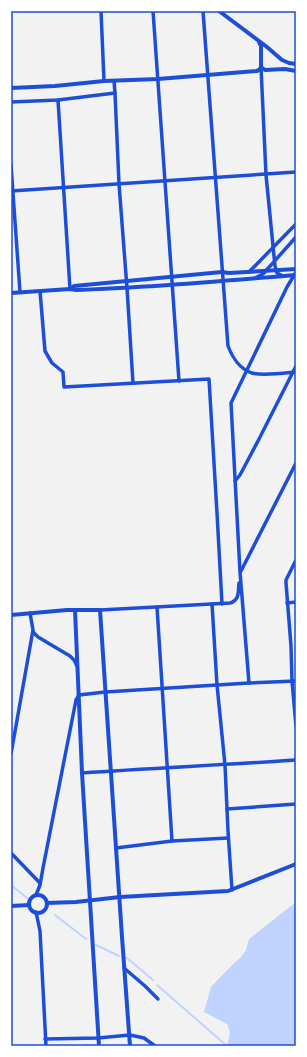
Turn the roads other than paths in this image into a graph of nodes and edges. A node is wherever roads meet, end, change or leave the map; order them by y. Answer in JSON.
{"nodes":[{"id":1,"x":101,"y":11,"type":"edge"},
{"id":2,"x":153,"y":11,"type":"edge"},
{"id":3,"x":203,"y":11,"type":"edge"},
{"id":4,"x":219,"y":11,"type":"edge"},
{"id":5,"x":258,"y":40,"type":"junction"},
{"id":6,"x":268,"y":47,"type":"junction"},
{"id":7,"x":261,"y":50,"type":"junction"},
{"id":8,"x":296,"y":64,"type":"edge"},
{"id":9,"x":261,"y":67,"type":"junction"},
{"id":10,"x":296,"y":71,"type":"edge"},
{"id":11,"x":208,"y":75,"type":"junction"},
{"id":12,"x":158,"y":79,"type":"junction"},
{"id":13,"x":104,"y":81,"type":"junction"},
{"id":14,"x":114,"y":81,"type":"junction"},
{"id":15,"x":11,"y":88,"type":"edge"},
{"id":16,"x":115,"y":93,"type":"junction"},
{"id":17,"x":58,"y":100,"type":"junction"},
{"id":18,"x":11,"y":102,"type":"edge"},
{"id":19,"x":11,"y":165,"type":"edge"},
{"id":20,"x":296,"y":172,"type":"edge"},
{"id":21,"x":266,"y":175,"type":"junction"},
{"id":22,"x":216,"y":178,"type":"junction"},
{"id":23,"x":165,"y":182,"type":"junction"},
{"id":24,"x":119,"y":184,"type":"junction"},
{"id":25,"x":64,"y":187,"type":"junction"},
{"id":26,"x":12,"y":191,"type":"edge"},
{"id":27,"x":296,"y":224,"type":"edge"},
{"id":28,"x":296,"y":238,"type":"edge"},
{"id":29,"x":274,"y":247,"type":"junction"},
{"id":30,"x":275,"y":260,"type":"junction"},
{"id":31,"x":296,"y":269,"type":"edge"},
{"id":32,"x":276,"y":270,"type":"junction"},
{"id":33,"x":265,"y":271,"type":"junction"},
{"id":34,"x":222,"y":272,"type":"junction"},
{"id":35,"x":248,"y":273,"type":"junction"},
{"id":36,"x":296,"y":274,"type":"edge"},
{"id":37,"x":284,"y":276,"type":"junction"},
{"id":38,"x":172,"y":277,"type":"junction"},
{"id":39,"x":254,"y":278,"type":"junction"},
{"id":40,"x":126,"y":281,"type":"junction"},
{"id":41,"x":224,"y":282,"type":"junction"},
{"id":42,"x":173,"y":284,"type":"junction"},
{"id":43,"x":127,"y":288,"type":"junction"},
{"id":44,"x":70,"y":289,"type":"junction"},
{"id":45,"x":40,"y":291,"type":"junction"},
{"id":46,"x":20,"y":292,"type":"junction"},
{"id":47,"x":11,"y":293,"type":"edge"},
{"id":48,"x":296,"y":366,"type":"edge"},
{"id":49,"x":247,"y":370,"type":"junction"},
{"id":50,"x":294,"y":372,"type":"edge"},
{"id":51,"x":179,"y":381,"type":"junction"},
{"id":52,"x":133,"y":384,"type":"junction"},
{"id":53,"x":296,"y":463,"type":"edge"},
{"id":54,"x":235,"y":481,"type":"junction"},
{"id":55,"x":296,"y":560,"type":"edge"},
{"id":56,"x":240,"y":572,"type":"junction"},
{"id":57,"x":296,"y":602,"type":"edge"},
{"id":58,"x":287,"y":603,"type":"junction"},
{"id":59,"x":212,"y":604,"type":"junction"},
{"id":60,"x":222,"y":604,"type":"junction"},
{"id":61,"x":157,"y":607,"type":"junction"},
{"id":62,"x":75,"y":610,"type":"junction"},
{"id":63,"x":100,"y":610,"type":"junction"},
{"id":64,"x":30,"y":613,"type":"junction"},
{"id":65,"x":11,"y":615,"type":"edge"},
{"id":66,"x":33,"y":632,"type":"junction"},
{"id":67,"x":78,"y":667,"type":"junction"},
{"id":68,"x":294,"y":681,"type":"edge"},
{"id":69,"x":249,"y":682,"type":"junction"},
{"id":70,"x":218,"y":685,"type":"junction"},
{"id":71,"x":163,"y":688,"type":"junction"},
{"id":72,"x":105,"y":692,"type":"junction"},
{"id":73,"x":79,"y":695,"type":"junction"},
{"id":74,"x":296,"y":726,"type":"edge"},
{"id":75,"x":11,"y":754,"type":"edge"},
{"id":76,"x":296,"y":760,"type":"edge"},
{"id":77,"x":225,"y":765,"type":"junction"},
{"id":78,"x":168,"y":767,"type":"junction"},
{"id":79,"x":111,"y":771,"type":"junction"},
{"id":80,"x":82,"y":773,"type":"junction"},
{"id":81,"x":296,"y":804,"type":"edge"},
{"id":82,"x":227,"y":809,"type":"junction"},
{"id":83,"x":228,"y":838,"type":"junction"},
{"id":84,"x":172,"y":841,"type":"junction"},
{"id":85,"x":116,"y":848,"type":"junction"},
{"id":86,"x":11,"y":853,"type":"edge"},
{"id":87,"x":296,"y":864,"type":"edge"},
{"id":88,"x":40,"y":885,"type":"junction"},
{"id":89,"x":232,"y":890,"type":"junction"},
{"id":90,"x":36,"y":895,"type":"junction"},
{"id":91,"x":120,"y":897,"type":"junction"},
{"id":92,"x":89,"y":900,"type":"junction"},
{"id":93,"x":47,"y":903,"type":"junction"},
{"id":94,"x":29,"y":905,"type":"junction"},
{"id":95,"x":11,"y":906,"type":"edge"},
{"id":96,"x":36,"y":912,"type":"junction"},
{"id":97,"x":124,"y":968,"type":"junction"},
{"id":98,"x":158,"y":999,"type":"dead end"},
{"id":99,"x":130,"y":1036,"type":"junction"},
{"id":100,"x":98,"y":1038,"type":"junction"},
{"id":101,"x":45,"y":1039,"type":"junction"},
{"id":102,"x":46,"y":1046,"type":"edge"},
{"id":103,"x":98,"y":1046,"type":"edge"},
{"id":104,"x":130,"y":1046,"type":"edge"},
{"id":105,"x":155,"y":1046,"type":"edge"}],
"edges":[{"from":1,"to":13,"type":"street"},
{"from":2,"to":12,"type":"street"},
{"from":3,"to":11,"type":"street"},
{"from":4,"to":5,"type":"street"},
{"from":5,"to":6,"type":"street"},
{"from":5,"to":7,"type":"street"},
{"from":6,"to":7,"type":"street"},
{"from":6,"to":8,"type":"street"},
{"from":7,"to":9,"type":"street"},
{"from":9,"to":10,"type":"street"},
{"from":9,"to":11,"type":"street"},
{"from":9,"to":21,"type":"street"},
{"from":11,"to":12,"type":"street"},
{"from":11,"to":22,"type":"street"},
{"from":12,"to":14,"type":"street"},
{"from":12,"to":23,"type":"street"},
{"from":13,"to":14,"type":"street"},
{"from":13,"to":15,"type":"street"},
{"from":14,"to":16,"type":"street"},
{"from":16,"to":17,"type":"street"},
{"from":16,"to":24,"type":"street"},
{"from":17,"to":18,"type":"street"},
{"from":17,"to":25,"type":"street"},
{"from":19,"to":26,"type":"street"},
{"from":20,"to":21,"type":"street"},
{"from":21,"to":22,"type":"street"},
{"from":21,"to":29,"type":"street"},
{"from":22,"to":23,"type":"street"},
{"from":22,"to":34,"type":"street"},
{"from":23,"to":24,"type":"street"},
{"from":23,"to":38,"type":"street"},
{"from":24,"to":25,"type":"street"},
{"from":24,"to":40,"type":"street"},
{"from":25,"to":26,"type":"street"},
{"from":25,"to":44,"type":"street"},
{"from":26,"to":46,"type":"street"},
{"from":27,"to":29,"type":"street"},
{"from":28,"to":30,"type":"street"},
{"from":29,"to":30,"type":"street"},
{"from":29,"to":35,"type":"street"},
{"from":30,"to":32,"type":"street"},
{"from":30,"to":33,"type":"street"},
{"from":31,"to":32,"type":"street"},
{"from":32,"to":33,"type":"street"},
{"from":32,"to":37,"type":"street"},
{"from":33,"to":35,"type":"street"},
{"from":33,"to":39,"type":"street"},
{"from":34,"to":35,"type":"street"},
{"from":34,"to":38,"type":"street"},
{"from":34,"to":41,"type":"street"},
{"from":36,"to":37,"type":"street"},
{"from":36,"to":49,"type":"street"},
{"from":37,"to":39,"type":"street"},
{"from":38,"to":40,"type":"street"},
{"from":38,"to":42,"type":"street"},
{"from":39,"to":41,"type":"street"},
{"from":40,"to":43,"type":"street"},
{"from":40,"to":44,"type":"street"},
{"from":41,"to":42,"type":"street"},
{"from":41,"to":49,"type":"street"},
{"from":42,"to":43,"type":"street"},
{"from":42,"to":51,"type":"street"},
{"from":43,"to":44,"type":"street"},
{"from":43,"to":52,"type":"street"},
{"from":44,"to":45,"type":"street"},
{"from":45,"to":46,"type":"street"},
{"from":45,"to":52,"type":"street"},
{"from":46,"to":47,"type":"street"},
{"from":48,"to":50,"type":"street"},
{"from":49,"to":50,"type":"street"},
{"from":49,"to":54,"type":"street"},
{"from":50,"to":54,"type":"street"},
{"from":51,"to":52,"type":"street"},
{"from":51,"to":60,"type":"street"},
{"from":53,"to":56,"type":"street"},
{"from":54,"to":56,"type":"street"},
{"from":55,"to":58,"type":"street"},
{"from":56,"to":60,"type":"street"},
{"from":56,"to":69,"type":"street"},
{"from":57,"to":58,"type":"street"},
{"from":58,"to":68,"type":"street"},
{"from":59,"to":60,"type":"street"},
{"from":59,"to":61,"type":"street"},
{"from":59,"to":70,"type":"street"},
{"from":61,"to":63,"type":"street"},
{"from":61,"to":71,"type":"street"},
{"from":62,"to":63,"type":"street"},
{"from":62,"to":64,"type":"street"},
{"from":62,"to":67,"type":"street"},
{"from":63,"to":72,"type":"street"},
{"from":64,"to":65,"type":"street"},
{"from":64,"to":66,"type":"street"},
{"from":66,"to":67,"type":"street"},
{"from":66,"to":75,"type":"street"},
{"from":67,"to":73,"type":"street"},
{"from":68,"to":69,"type":"street"},
{"from":68,"to":74,"type":"street"},
{"from":69,"to":70,"type":"street"},
{"from":70,"to":71,"type":"street"},
{"from":70,"to":77,"type":"street"},
{"from":71,"to":72,"type":"street"},
{"from":71,"to":78,"type":"street"},
{"from":72,"to":73,"type":"street"},
{"from":72,"to":79,"type":"street"},
{"from":73,"to":80,"type":"street"},
{"from":73,"to":88,"type":"street"},
{"from":76,"to":77,"type":"street"},
{"from":77,"to":78,"type":"street"},
{"from":77,"to":82,"type":"street"},
{"from":78,"to":79,"type":"street"},
{"from":78,"to":84,"type":"street"},
{"from":79,"to":80,"type":"street"},
{"from":79,"to":85,"type":"street"},
{"from":80,"to":92,"type":"street"},
{"from":81,"to":82,"type":"street"},
{"from":82,"to":83,"type":"street"},
{"from":83,"to":84,"type":"street"},
{"from":83,"to":89,"type":"street"},
{"from":84,"to":85,"type":"street"},
{"from":85,"to":91,"type":"street"},
{"from":86,"to":88,"type":"street"},
{"from":87,"to":89,"type":"street"},
{"from":88,"to":90,"type":"street"},
{"from":89,"to":91,"type":"street"},
{"from":90,"to":93,"type":"street"},
{"from":90,"to":94,"type":"street"},
{"from":91,"to":92,"type":"street"},
{"from":91,"to":97,"type":"street"},
{"from":92,"to":93,"type":"street"},
{"from":92,"to":100,"type":"street"},
{"from":93,"to":96,"type":"street"},
{"from":94,"to":95,"type":"street"},
{"from":94,"to":96,"type":"street"},
{"from":96,"to":101,"type":"street"},
{"from":97,"to":98,"type":"street"},
{"from":97,"to":99,"type":"street"},
{"from":99,"to":100,"type":"street"},
{"from":99,"to":104,"type":"street"},
{"from":99,"to":105,"type":"street"},
{"from":100,"to":101,"type":"street"},
{"from":100,"to":103,"type":"street"},
{"from":101,"to":102,"type":"street"}]}
